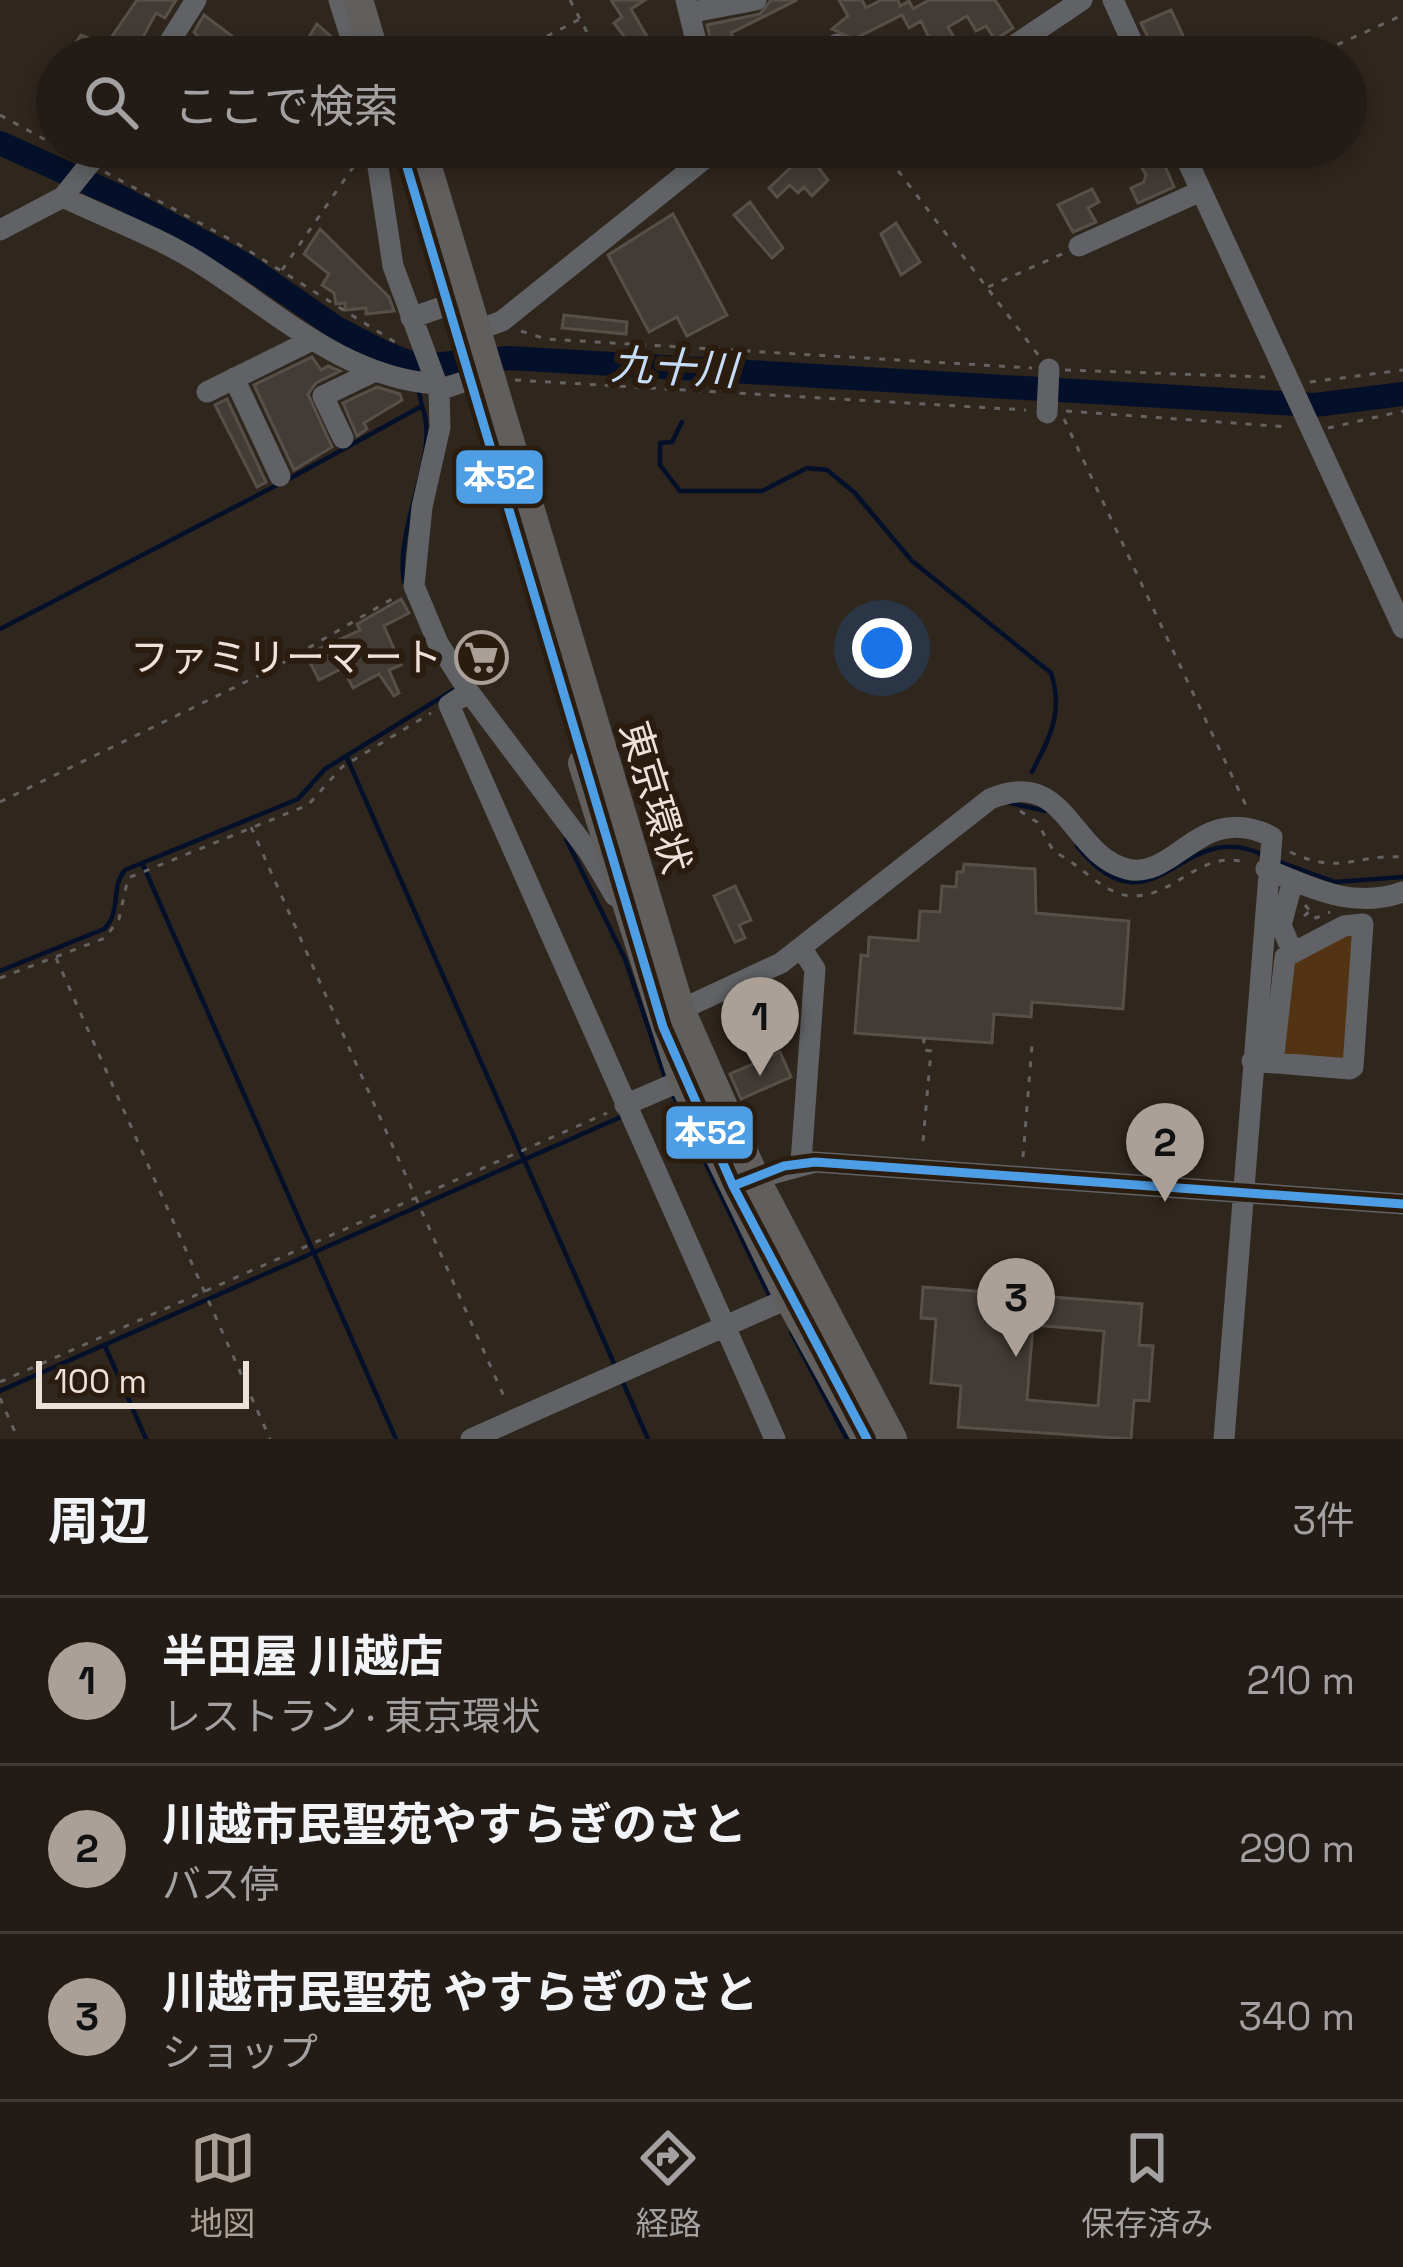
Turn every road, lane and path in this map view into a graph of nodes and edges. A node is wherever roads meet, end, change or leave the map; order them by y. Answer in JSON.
{"nodes":[{"id":1,"x":196,"y":0,"type":"edge"},
{"id":2,"x":339,"y":0,"type":"edge"},
{"id":3,"x":358,"y":0,"type":"edge"},
{"id":4,"x":378,"y":0,"type":"edge"},
{"id":5,"x":570,"y":0,"type":"edge"},
{"id":6,"x":756,"y":0,"type":"edge"},
{"id":7,"x":1082,"y":0,"type":"edge"},
{"id":8,"x":1113,"y":0,"type":"edge"},
{"id":9,"x":689,"y":6,"type":"edge"},
{"id":10,"x":1403,"y":15,"type":"edge"},
{"id":11,"x":580,"y":19,"type":"junction"},
{"id":12,"x":173,"y":36,"type":"edge"},
{"id":13,"x":350,"y":36,"type":"edge"},
{"id":14,"x":369,"y":36,"type":"edge"},
{"id":15,"x":389,"y":36,"type":"edge"},
{"id":16,"x":548,"y":36,"type":"edge"},
{"id":17,"x":589,"y":36,"type":"edge"},
{"id":18,"x":695,"y":36,"type":"edge"},
{"id":19,"x":1028,"y":36,"type":"edge"},
{"id":20,"x":1129,"y":36,"type":"edge"},
{"id":21,"x":1356,"y":36,"type":"edge"},
{"id":22,"x":0,"y":115,"type":"edge"},
{"id":23,"x":36,"y":130,"type":"edge"},
{"id":24,"x":87,"y":168,"type":"edge"},
{"id":25,"x":118,"y":168,"type":"edge"},
{"id":26,"x":356,"y":168,"type":"edge"},
{"id":27,"x":372,"y":168,"type":"edge"},
{"id":28,"x":407,"y":168,"type":"edge"},
{"id":29,"x":429,"y":168,"type":"edge"},
{"id":30,"x":692,"y":168,"type":"edge"},
{"id":31,"x":896,"y":168,"type":"edge"},
{"id":32,"x":1191,"y":168,"type":"edge"},
{"id":33,"x":1201,"y":191,"type":"junction"},
{"id":34,"x":63,"y":197,"type":"junction"},
{"id":35,"x":0,"y":230,"type":"edge"},
{"id":36,"x":1078,"y":246,"type":"joint"},
{"id":37,"x":281,"y":272,"type":"junction"},
{"id":38,"x":987,"y":288,"type":"junction"},
{"id":39,"x":448,"y":305,"type":"junction"},
{"id":40,"x":411,"y":318,"type":"junction"},
{"id":41,"x":488,"y":326,"type":"junction"},
{"id":42,"x":310,"y":341,"type":"junction"},
{"id":43,"x":421,"y":348,"type":"junction"},
{"id":44,"x":1048,"y":369,"type":"junction"},
{"id":45,"x":1403,"y":370,"type":"edge"},
{"id":46,"x":374,"y":372,"type":"junction"},
{"id":47,"x":234,"y":378,"type":"junction"},
{"id":48,"x":1288,"y":379,"type":"junction"},
{"id":49,"x":464,"y":381,"type":"junction"},
{"id":50,"x":207,"y":392,"type":"dead end"},
{"id":51,"x":1403,"y":411,"type":"edge"},
{"id":52,"x":1047,"y":413,"type":"junction"},
{"id":53,"x":1312,"y":428,"type":"junction"},
{"id":54,"x":343,"y":438,"type":"dead end"},
{"id":55,"x":280,"y":476,"type":"dead end"},
{"id":56,"x":414,"y":586,"type":"junction"},
{"id":57,"x":1403,"y":628,"type":"edge"},
{"id":58,"x":470,"y":692,"type":"junction"},
{"id":59,"x":449,"y":705,"type":"junction"},
{"id":60,"x":588,"y":778,"type":"junction"},
{"id":61,"x":546,"y":794,"type":"junction"},
{"id":62,"x":0,"y":802,"type":"edge"},
{"id":63,"x":1012,"y":808,"type":"dead end"},
{"id":64,"x":251,"y":827,"type":"junction"},
{"id":65,"x":1267,"y":852,"type":"junction"},
{"id":66,"x":1403,"y":857,"type":"edge"},
{"id":67,"x":1293,"y":880,"type":"junction"},
{"id":68,"x":1403,"y":892,"type":"edge"},
{"id":69,"x":1366,"y":899,"type":"junction"},
{"id":70,"x":630,"y":922,"type":"junction"},
{"id":71,"x":1364,"y":924,"type":"junction"},
{"id":72,"x":1292,"y":951,"type":"junction"},
{"id":73,"x":805,"y":953,"type":"junction"},
{"id":74,"x":56,"y":956,"type":"junction"},
{"id":75,"x":0,"y":978,"type":"edge"},
{"id":76,"x":680,"y":1010,"type":"junction"},
{"id":77,"x":924,"y":1038,"type":"dead end"},
{"id":78,"x":1032,"y":1045,"type":"dead end"},
{"id":79,"x":1262,"y":1062,"type":"junction"},
{"id":80,"x":683,"y":1080,"type":"junction"},
{"id":81,"x":626,"y":1105,"type":"junction"},
{"id":82,"x":923,"y":1141,"type":"dead end"},
{"id":83,"x":801,"y":1162,"type":"junction"},
{"id":84,"x":1022,"y":1175,"type":"junction"},
{"id":85,"x":744,"y":1181,"type":"junction"},
{"id":86,"x":1242,"y":1192,"type":"junction"},
{"id":87,"x":415,"y":1196,"type":"junction"},
{"id":88,"x":1403,"y":1204,"type":"edge"},
{"id":89,"x":205,"y":1291,"type":"junction"},
{"id":90,"x":789,"y":1298,"type":"junction"},
{"id":91,"x":725,"y":1325,"type":"junction"},
{"id":92,"x":0,"y":1382,"type":"edge"},
{"id":93,"x":1,"y":1402,"type":"edge"},
{"id":94,"x":514,"y":1420,"type":"junction"},
{"id":95,"x":18,"y":1439,"type":"edge"},
{"id":96,"x":271,"y":1439,"type":"edge"},
{"id":97,"x":472,"y":1439,"type":"edge"},
{"id":98,"x":775,"y":1439,"type":"edge"},
{"id":99,"x":867,"y":1439,"type":"edge"},
{"id":100,"x":892,"y":1439,"type":"edge"},
{"id":101,"x":1224,"y":1439,"type":"edge"}],
"edges":[{"from":1,"to":12,"type":"street"},
{"from":2,"to":13,"type":"street"},
{"from":3,"to":14,"type":"highway"},
{"from":4,"to":15,"type":"highway"},
{"from":5,"to":11,"type":"path"},
{"from":6,"to":9,"type":"street"},
{"from":7,"to":19,"type":"street"},
{"from":8,"to":20,"type":"street"},
{"from":9,"to":18,"type":"street"},
{"from":10,"to":21,"type":"path"},
{"from":11,"to":16,"type":"path"},
{"from":11,"to":17,"type":"path"},
{"from":22,"to":23,"type":"path"},
{"from":24,"to":34,"type":"street"},
{"from":25,"to":37,"type":"path"},
{"from":26,"to":37,"type":"path"},
{"from":27,"to":40,"type":"street"},
{"from":28,"to":39,"type":"highway","name":"東京環状"},
{"from":29,"to":41,"type":"highway","name":"東京環状"},
{"from":30,"to":41,"type":"street"},
{"from":31,"to":38,"type":"path"},
{"from":32,"to":33,"type":"street"},
{"from":33,"to":36,"type":"street"},
{"from":33,"to":48,"type":"street"},
{"from":34,"to":35,"type":"street"},
{"from":34,"to":42,"type":"street"},
{"from":36,"to":38,"type":"path"},
{"from":37,"to":43,"type":"path"},
{"from":38,"to":44,"type":"path"},
{"from":39,"to":40,"type":"street"},
{"from":39,"to":49,"type":"highway","name":"東京環状"},
{"from":40,"to":43,"type":"street"},
{"from":41,"to":44,"type":"path"},
{"from":41,"to":49,"type":"highway","name":"東京環状"},
{"from":42,"to":46,"type":"street"},
{"from":42,"to":47,"type":"street"},
{"from":43,"to":49,"type":"street"},
{"from":44,"to":48,"type":"path"},
{"from":44,"to":52,"type":"street"},
{"from":45,"to":48,"type":"path"},
{"from":46,"to":49,"type":"street"},
{"from":46,"to":54,"type":"street"},
{"from":47,"to":50,"type":"street"},
{"from":47,"to":55,"type":"street"},
{"from":48,"to":53,"type":"street"},
{"from":49,"to":52,"type":"path"},
{"from":49,"to":56,"type":"street"},
{"from":49,"to":60,"type":"highway","name":"東京環状"},
{"from":49,"to":76,"type":"highway","name":"東京環状"},
{"from":51,"to":53,"type":"path"},
{"from":52,"to":53,"type":"path"},
{"from":52,"to":65,"type":"path"},
{"from":53,"to":57,"type":"street"},
{"from":56,"to":58,"type":"street"},
{"from":56,"to":62,"type":"path"},
{"from":58,"to":59,"type":"street"},
{"from":58,"to":61,"type":"street"},
{"from":59,"to":64,"type":"path"},
{"from":59,"to":81,"type":"street"},
{"from":60,"to":61,"type":"street"},
{"from":60,"to":70,"type":"highway","name":"東京環状"},
{"from":61,"to":70,"type":"street"},
{"from":63,"to":65,"type":"path"},
{"from":64,"to":74,"type":"path"},
{"from":64,"to":87,"type":"path"},
{"from":65,"to":66,"type":"path"},
{"from":65,"to":67,"type":"street"},
{"from":65,"to":73,"type":"street"},
{"from":65,"to":79,"type":"street"},
{"from":67,"to":69,"type":"street"},
{"from":67,"to":72,"type":"street"},
{"from":68,"to":69,"type":"street"},
{"from":69,"to":71,"type":"street"},
{"from":70,"to":80,"type":"highway","name":"東京環状"},
{"from":71,"to":72,"type":"street"},
{"from":71,"to":79,"type":"street"},
{"from":72,"to":79,"type":"street"},
{"from":73,"to":76,"type":"street"},
{"from":73,"to":83,"type":"street"},
{"from":74,"to":75,"type":"path"},
{"from":74,"to":89,"type":"path"},
{"from":76,"to":85,"type":"highway","name":"東京環状"},
{"from":77,"to":82,"type":"path"},
{"from":78,"to":84,"type":"path"},
{"from":79,"to":86,"type":"street"},
{"from":80,"to":81,"type":"street"},
{"from":80,"to":85,"type":"highway","name":"東京環状"},
{"from":81,"to":87,"type":"path"},
{"from":81,"to":91,"type":"street"},
{"from":83,"to":84,"type":"street"},
{"from":83,"to":85,"type":"street"},
{"from":84,"to":86,"type":"street"},
{"from":85,"to":90,"type":"highway","name":"東京環状"},
{"from":85,"to":100,"type":"highway","name":"東京環状"},
{"from":86,"to":88,"type":"street"},
{"from":86,"to":101,"type":"street"},
{"from":87,"to":89,"type":"path"},
{"from":87,"to":94,"type":"path"},
{"from":89,"to":92,"type":"path"},
{"from":89,"to":96,"type":"path"},
{"from":90,"to":91,"type":"street"},
{"from":90,"to":99,"type":"highway","name":"東京環状"},
{"from":91,"to":94,"type":"street"},
{"from":91,"to":98,"type":"street"},
{"from":93,"to":95,"type":"path"},
{"from":94,"to":97,"type":"street"}]}
